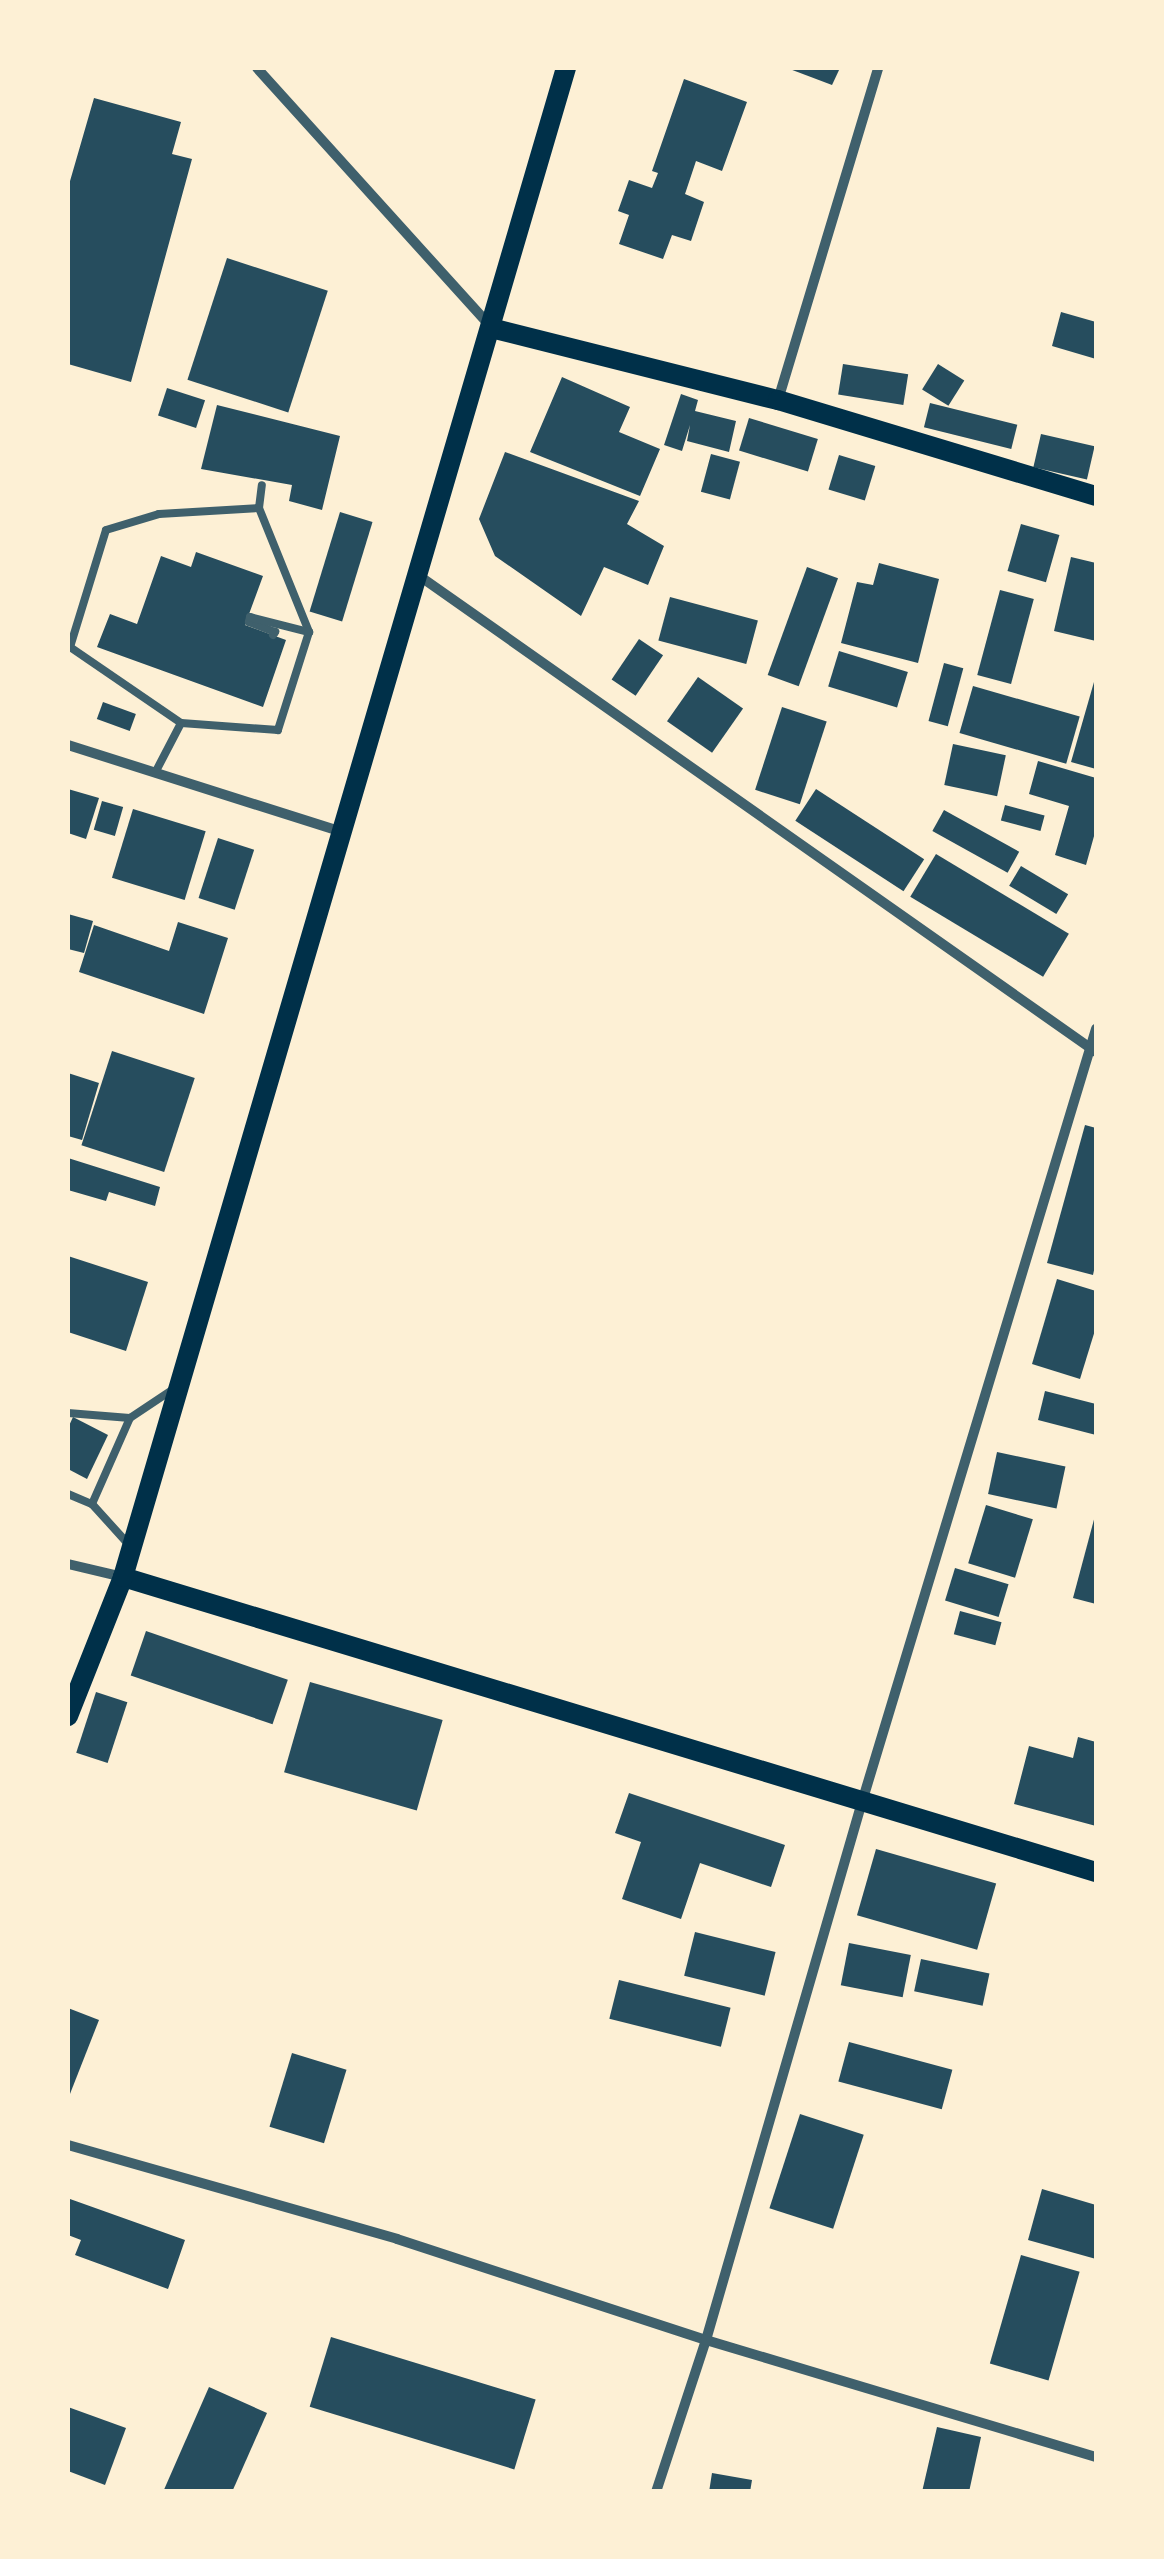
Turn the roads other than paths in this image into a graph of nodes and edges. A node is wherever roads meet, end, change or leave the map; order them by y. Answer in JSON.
{"nodes":[{"id":1,"x":258,"y":68,"type":"edge"},
{"id":2,"x":566,"y":68,"type":"edge"},
{"id":3,"x":878,"y":68,"type":"edge"},
{"id":4,"x":491,"y":328,"type":"junction"},
{"id":5,"x":778,"y":400,"type":"junction"},
{"id":6,"x":262,"y":486,"type":"dead end"},
{"id":7,"x":1096,"y":496,"type":"edge"},
{"id":8,"x":259,"y":508,"type":"junction"},
{"id":9,"x":418,"y":575,"type":"junction"},
{"id":10,"x":309,"y":632,"type":"junction"},
{"id":11,"x":274,"y":635,"type":"dead end"},
{"id":12,"x":181,"y":724,"type":"junction"},
{"id":13,"x":68,"y":745,"type":"edge"},
{"id":14,"x":155,"y":773,"type":"junction"},
{"id":15,"x":342,"y":832,"type":"junction"},
{"id":16,"x":1096,"y":1029,"type":"edge"},
{"id":17,"x":1093,"y":1051,"type":"edge"},
{"id":18,"x":180,"y":1384,"type":"junction"},
{"id":19,"x":68,"y":1413,"type":"edge"},
{"id":20,"x":130,"y":1418,"type":"junction"},
{"id":21,"x":68,"y":1494,"type":"edge"},
{"id":22,"x":92,"y":1504,"type":"junction"},
{"id":23,"x":131,"y":1548,"type":"junction"},
{"id":24,"x":68,"y":1564,"type":"edge"},
{"id":25,"x":123,"y":1577,"type":"junction"},
{"id":26,"x":76,"y":1673,"type":"edge"},
{"id":27,"x":68,"y":1716,"type":"edge"},
{"id":28,"x":862,"y":1802,"type":"junction"},
{"id":29,"x":1096,"y":1872,"type":"edge"},
{"id":30,"x":68,"y":2145,"type":"edge"},
{"id":31,"x":706,"y":2340,"type":"junction"},
{"id":32,"x":1096,"y":2457,"type":"edge"},
{"id":33,"x":656,"y":2492,"type":"edge"}],
"edges":[{"from":1,"to":4,"type":"street"},
{"from":2,"to":4,"type":"main road"},
{"from":3,"to":5,"type":"street"},
{"from":4,"to":5,"type":"main road"},
{"from":4,"to":9,"type":"main road"},
{"from":5,"to":7,"type":"main road"},
{"from":6,"to":8,"type":"lane"},
{"from":8,"to":10,"type":"lane"},
{"from":8,"to":12,"type":"lane"},
{"from":9,"to":15,"type":"main road"},
{"from":9,"to":17,"type":"street"},
{"from":10,"to":11,"type":"lane"},
{"from":10,"to":12,"type":"lane"},
{"from":12,"to":14,"type":"lane"},
{"from":13,"to":14,"type":"street"},
{"from":14,"to":15,"type":"street"},
{"from":15,"to":18,"type":"main road"},
{"from":16,"to":17,"type":"street"},
{"from":17,"to":28,"type":"street"},
{"from":18,"to":20,"type":"lane"},
{"from":18,"to":23,"type":"main road"},
{"from":19,"to":20,"type":"lane"},
{"from":20,"to":22,"type":"lane"},
{"from":21,"to":22,"type":"lane"},
{"from":22,"to":23,"type":"lane"},
{"from":23,"to":25,"type":"main road"},
{"from":24,"to":25,"type":"street"},
{"from":25,"to":26,"type":"main road"},
{"from":25,"to":28,"type":"main road"},
{"from":26,"to":27,"type":"main road"},
{"from":28,"to":29,"type":"main road"},
{"from":28,"to":31,"type":"street"},
{"from":30,"to":31,"type":"street"},
{"from":31,"to":32,"type":"street"},
{"from":31,"to":33,"type":"street"}]}
